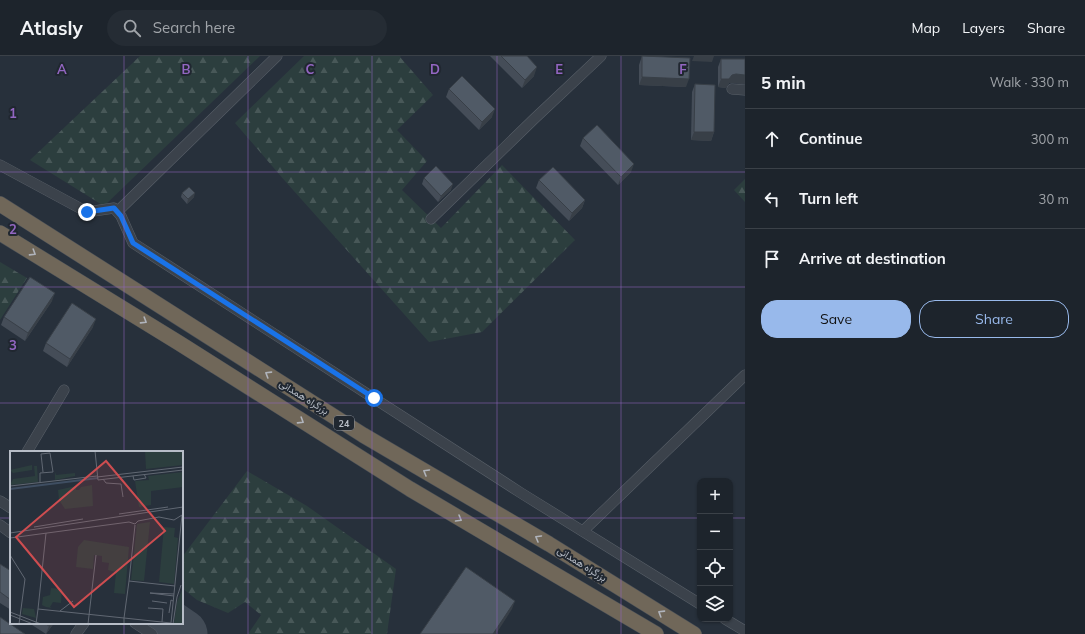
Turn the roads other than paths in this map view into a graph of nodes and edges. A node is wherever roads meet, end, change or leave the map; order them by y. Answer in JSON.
{"nodes":[{"id":1,"x":277,"y":56,"type":"edge"},
{"id":2,"x":601,"y":56,"type":"edge"},
{"id":3,"x":732,"y":89,"type":"dead end"},
{"id":4,"x":745,"y":90,"type":"edge"},
{"id":5,"x":0,"y":165,"type":"edge"},
{"id":6,"x":0,"y":204,"type":"edge"},
{"id":7,"x":119,"y":210,"type":"dead end"},
{"id":8,"x":431,"y":219,"type":"dead end"},
{"id":9,"x":0,"y":233,"type":"edge"},
{"id":10,"x":745,"y":376,"type":"edge"},
{"id":11,"x":64,"y":390,"type":"dead end"},
{"id":12,"x":29,"y":451,"type":"edge"},
{"id":13,"x":0,"y":501,"type":"edge"},
{"id":14,"x":10,"y":507,"type":"edge"},
{"id":15,"x":0,"y":526,"type":"edge"},
{"id":16,"x":583,"y":531,"type":"junction"},
{"id":17,"x":10,"y":532,"type":"edge"},
{"id":18,"x":697,"y":602,"type":"edge"},
{"id":19,"x":730,"y":622,"type":"edge"},
{"id":20,"x":83,"y":624,"type":"edge"},
{"id":21,"x":137,"y":624,"type":"edge"},
{"id":22,"x":745,"y":631,"type":"edge"},
{"id":23,"x":76,"y":634,"type":"edge"},
{"id":24,"x":152,"y":634,"type":"edge"},
{"id":25,"x":656,"y":634,"type":"edge"},
{"id":26,"x":694,"y":634,"type":"edge"}],
"edges":[{"from":1,"to":7,"type":"lane"},
{"from":2,"to":8,"type":"lane"},
{"from":3,"to":4,"type":"lane"},
{"from":5,"to":16,"type":"lane"},
{"from":26,"to":6,"type":"highway","name":"بزرگراه همدانی","number":"24","one_way":true},
{"from":9,"to":25,"type":"highway","number":"24","one_way":true},
{"from":10,"to":16,"type":"lane"},
{"from":11,"to":12,"type":"lane"},
{"from":13,"to":14,"type":"lane"},
{"from":15,"to":17,"type":"lane"},
{"from":16,"to":18,"type":"lane"},
{"from":19,"to":22,"type":"lane"},
{"from":20,"to":23,"type":"lane"},
{"from":21,"to":24,"type":"lane"}]}
